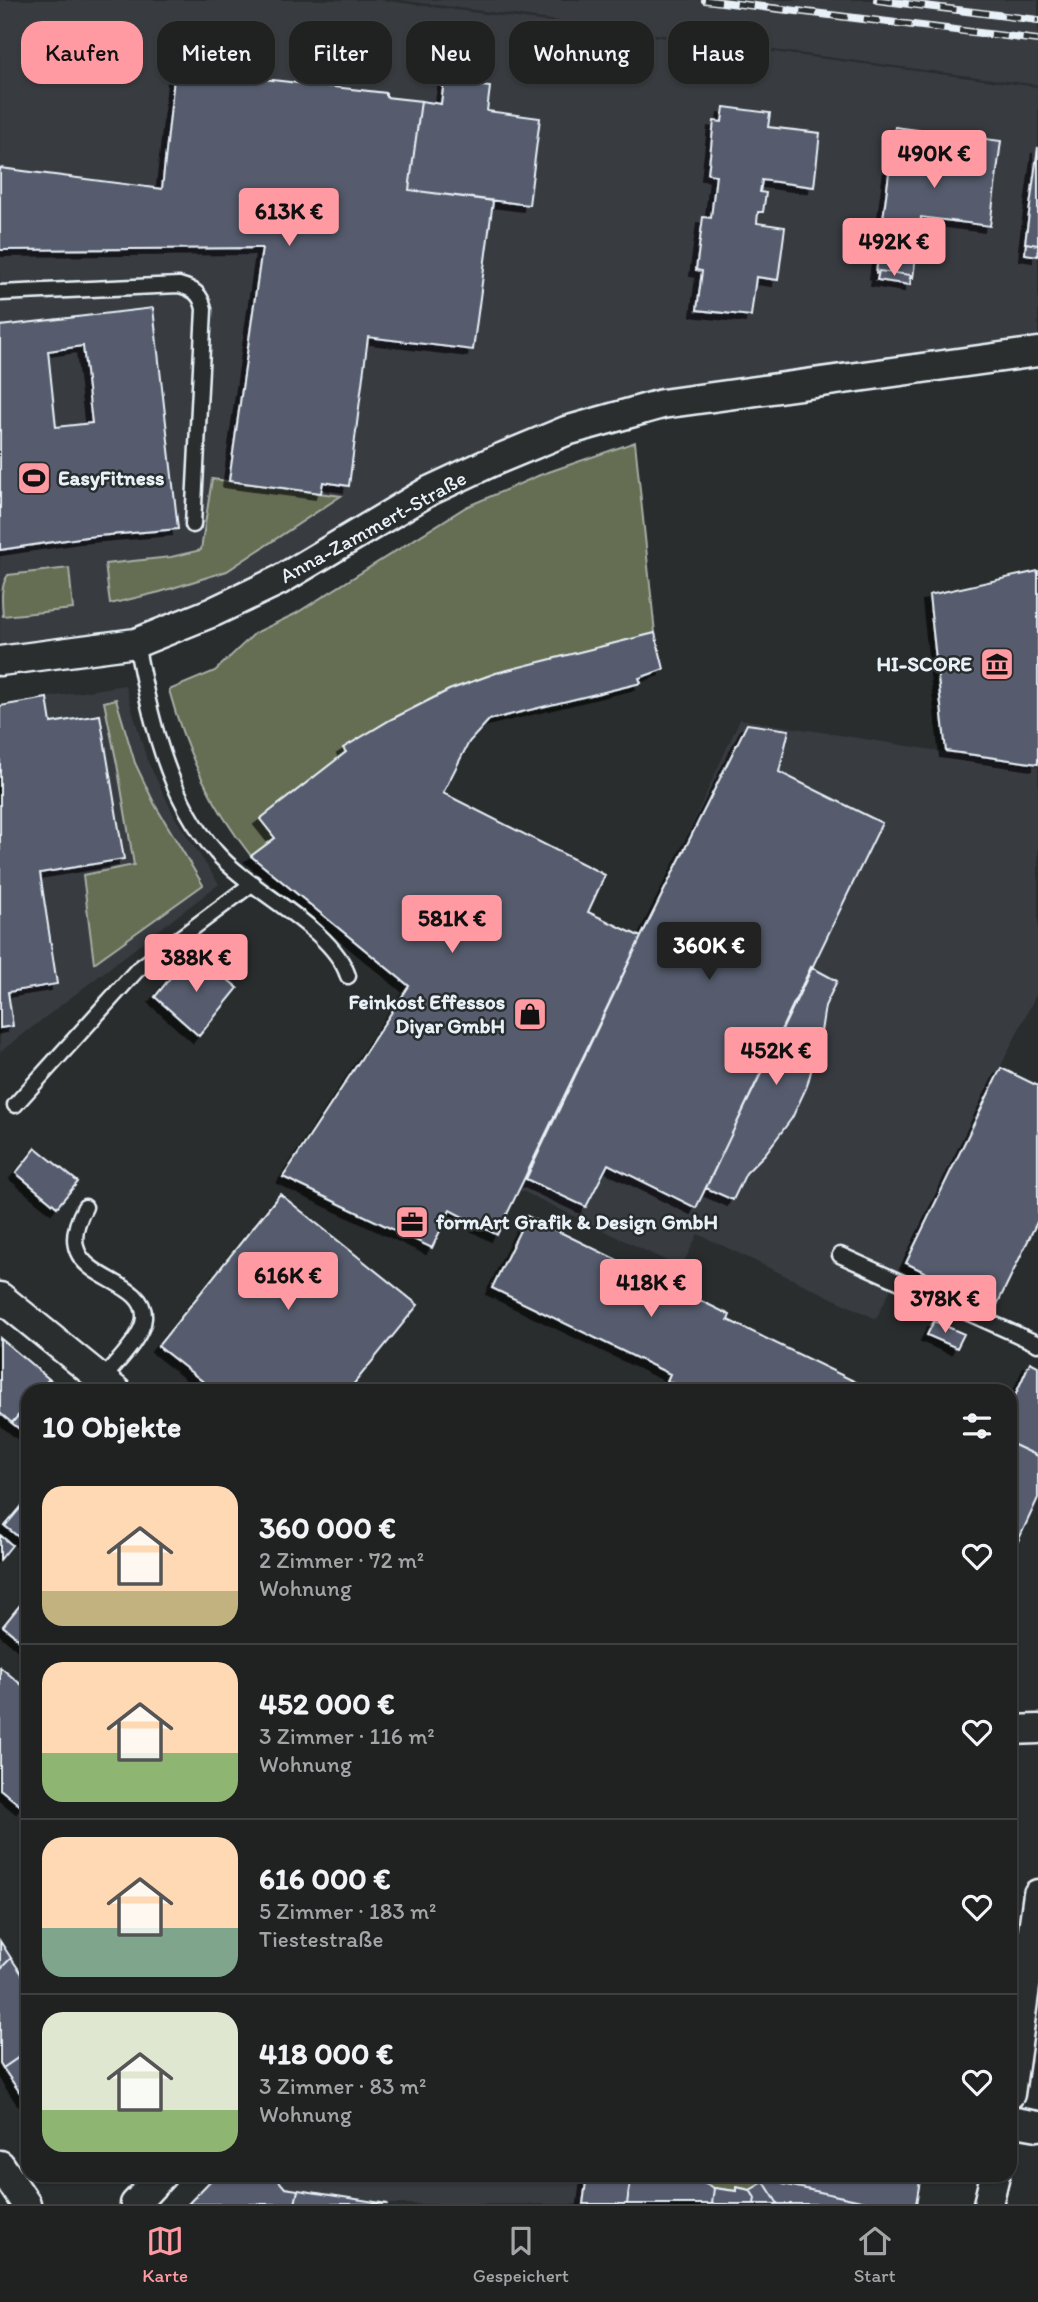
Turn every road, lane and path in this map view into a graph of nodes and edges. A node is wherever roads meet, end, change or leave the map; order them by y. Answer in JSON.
{"nodes":[{"id":1,"x":0,"y":293,"type":"edge"},
{"id":2,"x":1038,"y":352,"type":"edge"},
{"id":3,"x":193,"y":525,"type":"dead end"},
{"id":4,"x":136,"y":643,"type":"junction"},
{"id":5,"x":0,"y":661,"type":"edge"},
{"id":6,"x":253,"y":883,"type":"junction"},
{"id":7,"x":348,"y":976,"type":"dead end"},
{"id":8,"x":15,"y":1105,"type":"dead end"},
{"id":9,"x":85,"y":1207,"type":"dead end"},
{"id":10,"x":840,"y":1255,"type":"dead end"},
{"id":11,"x":0,"y":1297,"type":"edge"},
{"id":12,"x":1038,"y":1344,"type":"edge"},
{"id":13,"x":107,"y":1384,"type":"edge"},
{"id":14,"x":110,"y":1384,"type":"edge"},
{"id":15,"x":1038,"y":1729,"type":"edge"},
{"id":16,"x":1017,"y":1730,"type":"edge"},
{"id":17,"x":1038,"y":1894,"type":"edge"},
{"id":18,"x":1017,"y":2044,"type":"edge"},
{"id":19,"x":1017,"y":2122,"type":"edge"},
{"id":20,"x":1038,"y":2126,"type":"edge"},
{"id":21,"x":0,"y":2165,"type":"edge"},
{"id":22,"x":155,"y":2182,"type":"edge"},
{"id":23,"x":993,"y":2182,"type":"edge"},
{"id":24,"x":26,"y":2204,"type":"edge"},
{"id":25,"x":135,"y":2204,"type":"edge"},
{"id":26,"x":988,"y":2204,"type":"edge"}],
"edges":[{"from":1,"to":3,"type":"lane"},
{"from":2,"to":4,"type":"street","name":"Anna-Zammert-Straße"},
{"from":4,"to":5,"type":"street","name":"Anna-Zammert-Straße"},
{"from":4,"to":6,"type":"lane"},
{"from":6,"to":7,"type":"lane"},
{"from":6,"to":8,"type":"lane"},
{"from":9,"to":14,"type":"lane"},
{"from":10,"to":12,"type":"lane"},
{"from":11,"to":13,"type":"street"},
{"from":15,"to":16,"type":"street"},
{"from":17,"to":18,"type":"street"},
{"from":19,"to":20,"type":"street"},
{"from":21,"to":24,"type":"street"},
{"from":22,"to":25,"type":"street"},
{"from":23,"to":26,"type":"street"}]}
